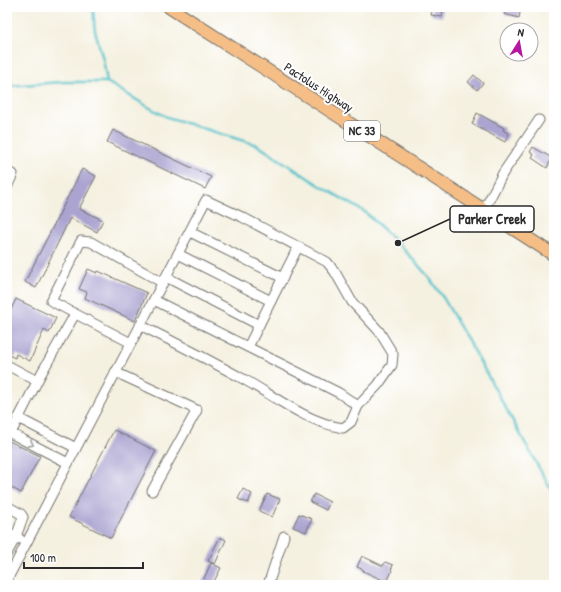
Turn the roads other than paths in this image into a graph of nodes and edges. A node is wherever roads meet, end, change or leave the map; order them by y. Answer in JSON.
{"nodes":[{"id":1,"x":169,"y":7,"type":"edge"},
{"id":2,"x":539,"y":120,"type":"dead end"},
{"id":3,"x":13,"y":174,"type":"dead end"},
{"id":4,"x":7,"y":187,"type":"edge"},
{"id":5,"x":484,"y":210,"type":"junction"},
{"id":6,"x":190,"y":232,"type":"junction"},
{"id":7,"x":298,"y":247,"type":"junction"},
{"id":8,"x":178,"y":254,"type":"junction"},
{"id":9,"x":554,"y":255,"type":"edge"},
{"id":10,"x":283,"y":278,"type":"junction"},
{"id":11,"x":164,"y":280,"type":"junction"},
{"id":12,"x":154,"y":300,"type":"junction"},
{"id":13,"x":271,"y":301,"type":"junction"},
{"id":14,"x":75,"y":314,"type":"junction"},
{"id":15,"x":140,"y":325,"type":"junction"},
{"id":16,"x":259,"y":325,"type":"junction"},
{"id":17,"x":131,"y":342,"type":"junction"},
{"id":18,"x":248,"y":347,"type":"junction"},
{"id":19,"x":7,"y":365,"type":"edge"},
{"id":20,"x":115,"y":372,"type":"junction"},
{"id":21,"x":37,"y":381,"type":"junction"},
{"id":22,"x":358,"y":406,"type":"junction"},
{"id":23,"x":18,"y":418,"type":"junction"},
{"id":24,"x":76,"y":448,"type":"junction"},
{"id":25,"x":68,"y":463,"type":"junction"},
{"id":26,"x":152,"y":491,"type":"dead end"},
{"id":27,"x":7,"y":506,"type":"edge"},
{"id":28,"x":7,"y":533,"type":"edge"},
{"id":29,"x":284,"y":536,"type":"dead end"},
{"id":30,"x":16,"y":537,"type":"junction"},
{"id":31,"x":27,"y":542,"type":"junction"},
{"id":32,"x":7,"y":552,"type":"edge"},
{"id":33,"x":7,"y":580,"type":"edge"},
{"id":34,"x":268,"y":585,"type":"edge"}],
"edges":[{"from":1,"to":5,"type":"main road","name":"Pactolus Highway","number":"NC 33"},
{"from":2,"to":5,"type":"street"},
{"from":3,"to":4,"type":"street"},
{"from":5,"to":9,"type":"main road","name":"Pactolus Highway","number":"NC 33"},
{"from":6,"to":7,"type":"street"},
{"from":6,"to":8,"type":"street"},
{"from":6,"to":10,"type":"street"},
{"from":7,"to":10,"type":"street"},
{"from":7,"to":22,"type":"street"},
{"from":8,"to":11,"type":"street"},
{"from":8,"to":13,"type":"street"},
{"from":10,"to":13,"type":"street"},
{"from":11,"to":12,"type":"street"},
{"from":11,"to":14,"type":"street"},
{"from":11,"to":16,"type":"street"},
{"from":12,"to":15,"type":"street"},
{"from":12,"to":18,"type":"street"},
{"from":13,"to":16,"type":"street"},
{"from":14,"to":17,"type":"street"},
{"from":14,"to":21,"type":"street"},
{"from":15,"to":17,"type":"street"},
{"from":15,"to":22,"type":"street"},
{"from":16,"to":18,"type":"street"},
{"from":17,"to":20,"type":"street"},
{"from":18,"to":22,"type":"street"},
{"from":19,"to":21,"type":"street"},
{"from":20,"to":24,"type":"street"},
{"from":20,"to":26,"type":"street"},
{"from":21,"to":23,"type":"street"},
{"from":23,"to":24,"type":"street"},
{"from":23,"to":25,"type":"street","one_way":true},
{"from":24,"to":25,"type":"street"},
{"from":25,"to":31,"type":"street"},
{"from":27,"to":30,"type":"street"},
{"from":28,"to":30,"type":"street"},
{"from":29,"to":34,"type":"street"},
{"from":30,"to":31,"type":"street"},
{"from":30,"to":32,"type":"street"},
{"from":31,"to":33,"type":"street"}]}
